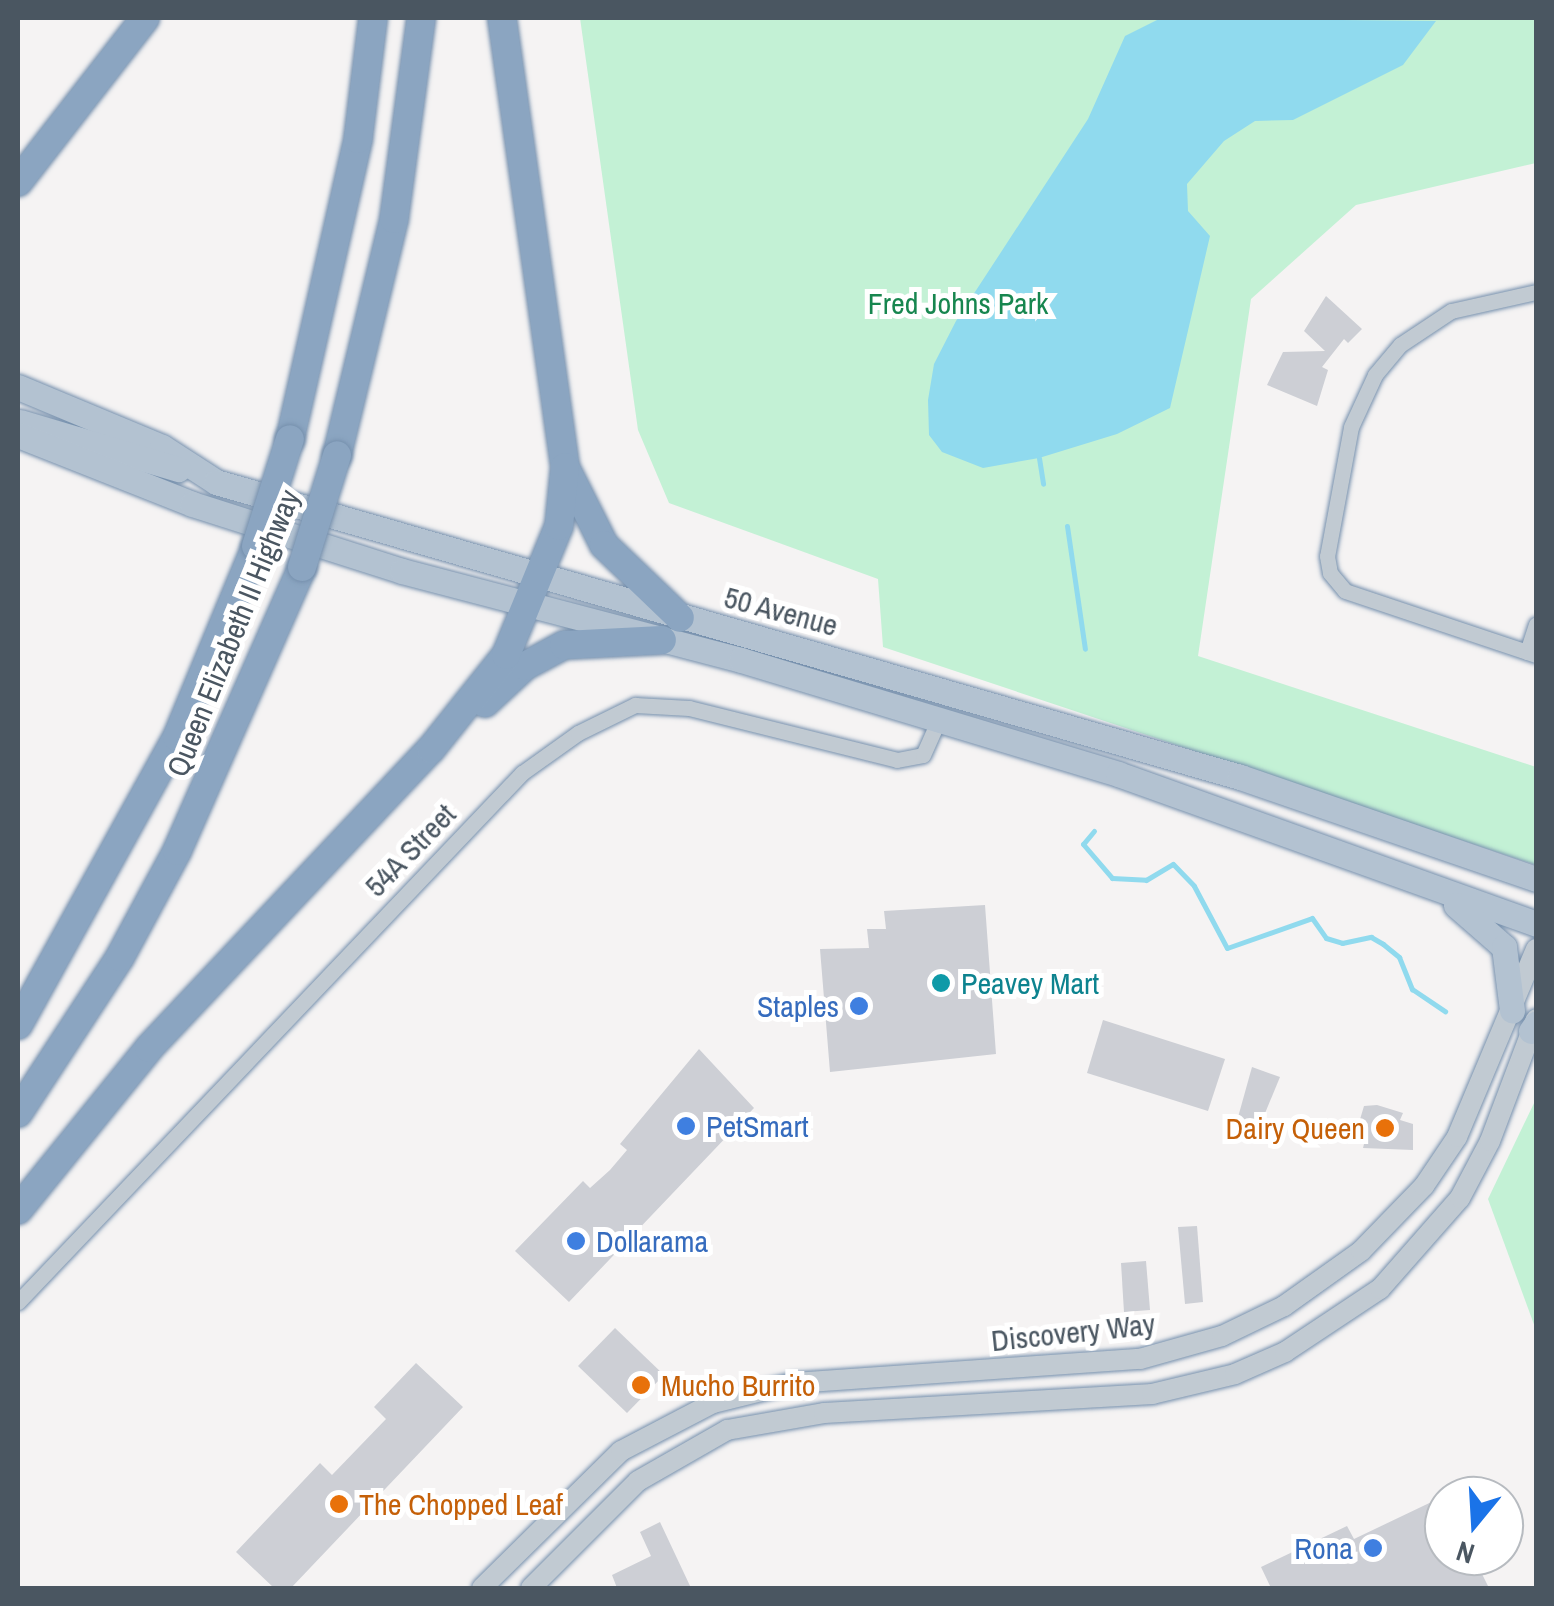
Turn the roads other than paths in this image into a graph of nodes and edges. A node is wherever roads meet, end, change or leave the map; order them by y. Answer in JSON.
{"nodes":[{"id":1,"x":145,"y":18,"type":"edge"},
{"id":2,"x":372,"y":18,"type":"edge"},
{"id":3,"x":421,"y":18,"type":"edge"},
{"id":4,"x":502,"y":18,"type":"edge"},
{"id":5,"x":88,"y":90,"type":"junction"},
{"id":6,"x":18,"y":182,"type":"edge"},
{"id":7,"x":18,"y":199,"type":"edge"},
{"id":8,"x":1536,"y":292,"type":"edge"},
{"id":9,"x":18,"y":386,"type":"edge"},
{"id":10,"x":18,"y":421,"type":"edge"},
{"id":11,"x":18,"y":435,"type":"edge"},
{"id":12,"x":566,"y":467,"type":"junction"},
{"id":13,"x":216,"y":482,"type":"junction"},
{"id":14,"x":378,"y":564,"type":"junction"},
{"id":15,"x":540,"y":577,"type":"junction"},
{"id":16,"x":528,"y":606,"type":"junction"},
{"id":17,"x":680,"y":618,"type":"junction"},
{"id":18,"x":1536,"y":624,"type":"edge"},
{"id":19,"x":662,"y":640,"type":"junction"},
{"id":20,"x":1532,"y":654,"type":"edge"},
{"id":21,"x":938,"y":721,"type":"junction"},
{"id":22,"x":431,"y":749,"type":"junction"},
{"id":23,"x":1385,"y":869,"type":"junction"},
{"id":24,"x":1536,"y":880,"type":"edge"},
{"id":25,"x":1536,"y":924,"type":"edge"},
{"id":26,"x":1536,"y":948,"type":"edge"},
{"id":27,"x":1529,"y":1021,"type":"edge"},
{"id":28,"x":18,"y":1025,"type":"edge"},
{"id":29,"x":18,"y":1113,"type":"edge"},
{"id":30,"x":18,"y":1210,"type":"edge"},
{"id":31,"x":18,"y":1302,"type":"edge"},
{"id":32,"x":482,"y":1588,"type":"edge"},
{"id":33,"x":530,"y":1588,"type":"edge"}],
"edges":[{"from":1,"to":5,"type":"highway"},
{"from":2,"to":28,"type":"highway","name":"Queen Elizabeth II Highway","bridge":true},
{"from":3,"to":29,"type":"highway","name":"Queen Elizabeth II Highway","bridge":true},
{"from":4,"to":12,"type":"highway"},
{"from":5,"to":6,"type":"highway"},
{"from":5,"to":7,"type":"highway"},
{"from":8,"to":20,"type":"street"},
{"from":9,"to":13,"type":"main road","name":"50 Avenue"},
{"from":10,"to":13,"type":"main road"},
{"from":11,"to":14,"type":"main road","name":"50 Avenue"},
{"from":12,"to":15,"type":"highway"},
{"from":12,"to":17,"type":"highway"},
{"from":13,"to":15,"type":"main road","name":"50 Avenue"},
{"from":14,"to":15,"type":"main road"},
{"from":14,"to":16,"type":"main road","name":"50 Avenue"},
{"from":15,"to":16,"type":"highway"},
{"from":15,"to":17,"type":"main road","name":"50 Avenue"},
{"from":16,"to":19,"type":"main road","name":"50 Avenue"},
{"from":16,"to":22,"type":"highway"},
{"from":17,"to":24,"type":"main road","name":"50 Avenue"},
{"from":18,"to":20,"type":"street"},
{"from":19,"to":21,"type":"main road","name":"50 Avenue"},
{"from":19,"to":22,"type":"highway"},
{"from":21,"to":23,"type":"main road","name":"50 Avenue"},
{"from":21,"to":31,"type":"street","name":"54A Street"},
{"from":22,"to":30,"type":"highway"},
{"from":23,"to":25,"type":"main road","name":"50 Avenue"},
{"from":23,"to":27,"type":"main road"},
{"from":26,"to":27,"type":"street","name":"Discovery Way"},
{"from":27,"to":32,"type":"street","name":"Discovery Way"},
{"from":27,"to":33,"type":"street","name":"Discovery Way"}]}
